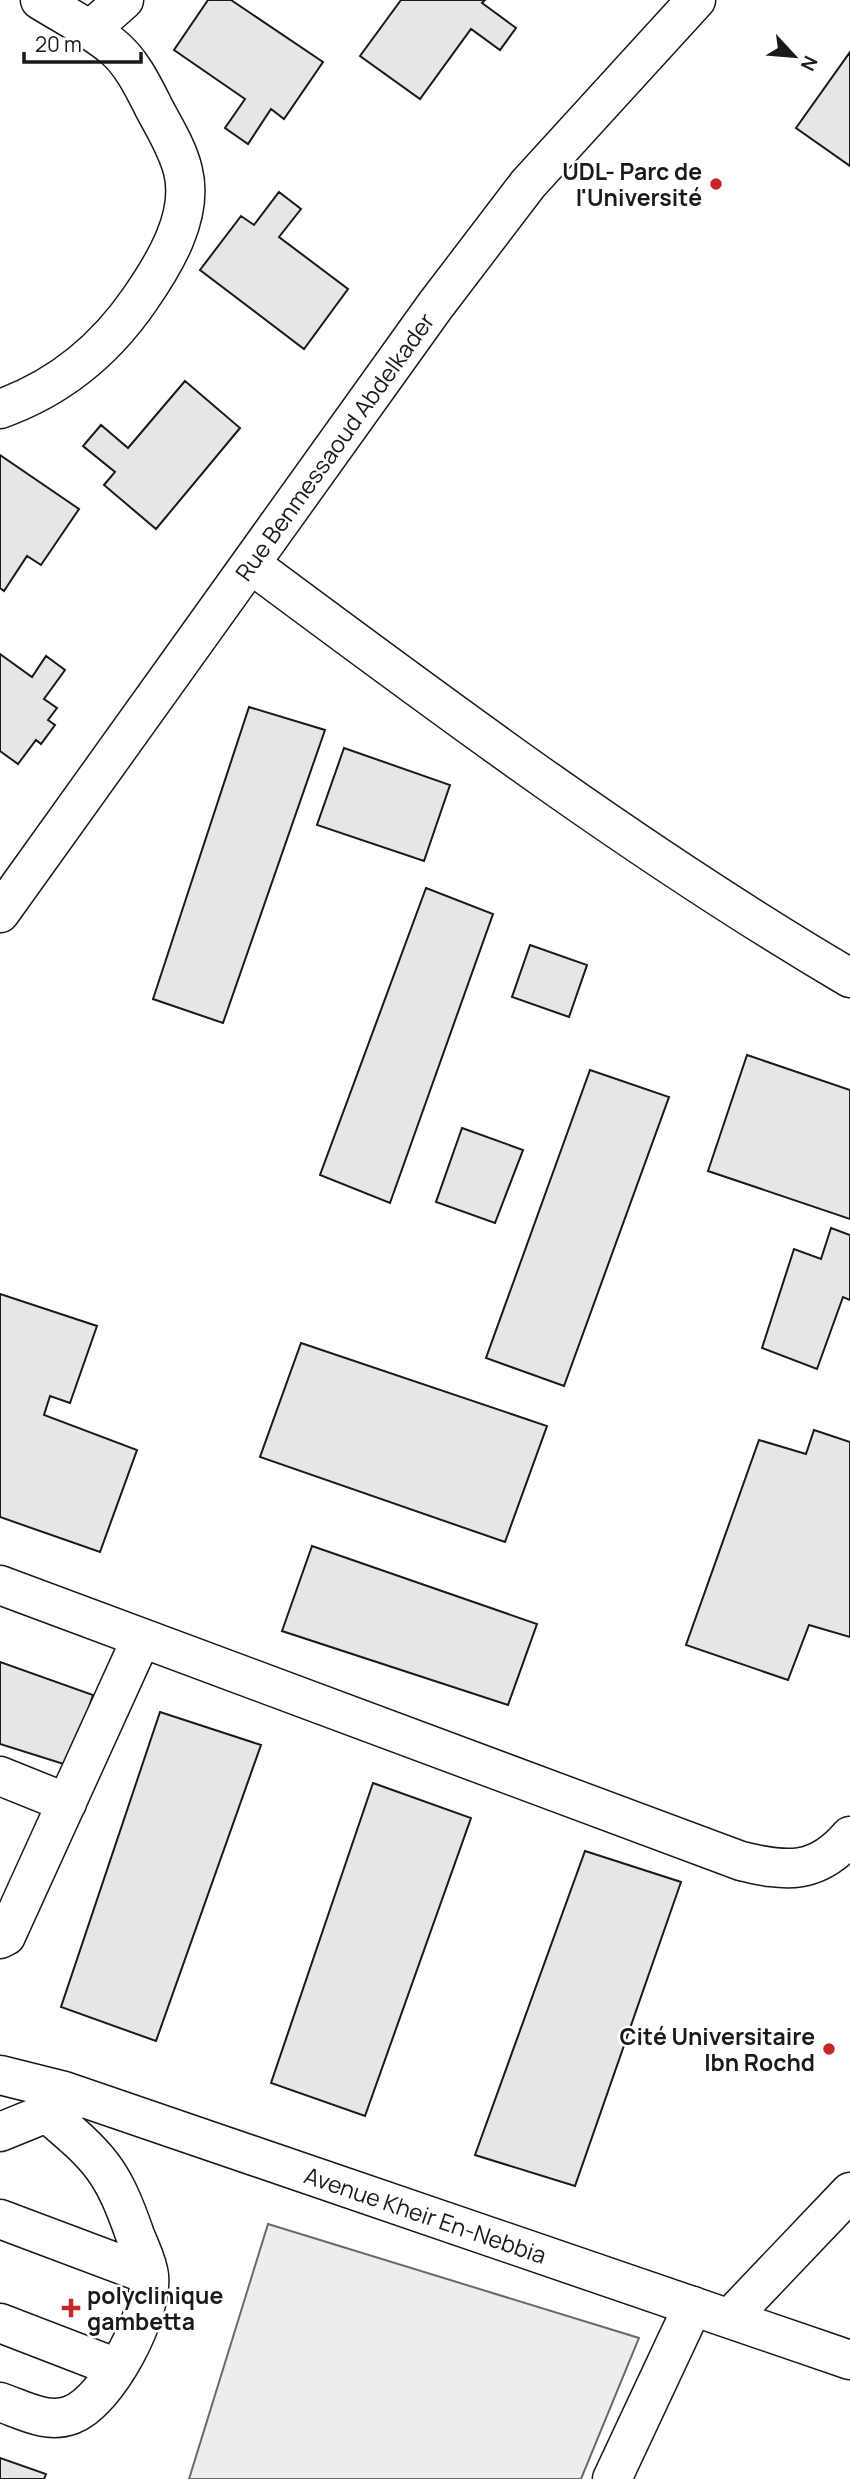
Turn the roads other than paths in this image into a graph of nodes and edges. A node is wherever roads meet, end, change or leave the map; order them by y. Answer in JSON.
{"nodes":[{"id":1,"x":40,"y":0,"type":"edge"},
{"id":2,"x":124,"y":0,"type":"edge"},
{"id":3,"x":696,"y":0,"type":"edge"},
{"id":4,"x":90,"y":30,"type":"junction"},
{"id":5,"x":0,"y":409,"type":"edge"},
{"id":6,"x":252,"y":565,"type":"junction"},
{"id":7,"x":0,"y":913,"type":"edge"},
{"id":8,"x":850,"y":978,"type":"edge"},
{"id":9,"x":0,"y":1586,"type":"edge"},
{"id":10,"x":141,"y":1639,"type":"junction"},
{"id":11,"x":0,"y":1776,"type":"edge"},
{"id":12,"x":66,"y":1802,"type":"junction"},
{"id":13,"x":850,"y":1836,"type":"edge"},
{"id":14,"x":0,"y":1939,"type":"edge"},
{"id":15,"x":0,"y":2075,"type":"edge"},
{"id":16,"x":84,"y":2098,"type":"junction"},
{"id":17,"x":47,"y":2113,"type":"junction"},
{"id":18,"x":0,"y":2132,"type":"edge"},
{"id":19,"x":850,"y":2192,"type":"edge"},
{"id":20,"x":0,"y":2219,"type":"edge"},
{"id":21,"x":149,"y":2275,"type":"junction"},
{"id":22,"x":693,"y":2306,"type":"junction"},
{"id":23,"x":730,"y":2318,"type":"junction"},
{"id":24,"x":0,"y":2323,"type":"edge"},
{"id":25,"x":850,"y":2360,"type":"edge"},
{"id":26,"x":117,"y":2368,"type":"junction"},
{"id":27,"x":0,"y":2402,"type":"edge"},
{"id":28,"x":611,"y":2479,"type":"edge"}],
"edges":[{"from":1,"to":4,"type":"main road"},
{"from":2,"to":4,"type":"main road"},
{"from":3,"to":6,"type":"main road","name":"Rue Benmessaoud Abdelkader"},
{"from":4,"to":5,"type":"main road"},
{"from":6,"to":7,"type":"main road","name":"Rue Benmessaoud Abdelkader"},
{"from":6,"to":8,"type":"main road"},
{"from":9,"to":10,"type":"main road"},
{"from":10,"to":12,"type":"main road"},
{"from":10,"to":13,"type":"main road"},
{"from":11,"to":12,"type":"main road"},
{"from":12,"to":14,"type":"main road"},
{"from":15,"to":16,"type":"main road","name":"Avenue Kheir En-Nebbia"},
{"from":16,"to":17,"type":"main road"},
{"from":16,"to":22,"type":"main road","name":"Avenue Kheir En-Nebbia"},
{"from":17,"to":18,"type":"main road"},
{"from":17,"to":21,"type":"main road"},
{"from":19,"to":23,"type":"main road"},
{"from":20,"to":21,"type":"main road"},
{"from":21,"to":26,"type":"main road"},
{"from":22,"to":23,"type":"main road","name":"Avenue Kheir En-Nebbia"},
{"from":22,"to":28,"type":"main road"},
{"from":23,"to":25,"type":"main road","name":"Avenue Kheir En-Nebbia"},
{"from":24,"to":26,"type":"main road"},
{"from":26,"to":27,"type":"main road"}]}
